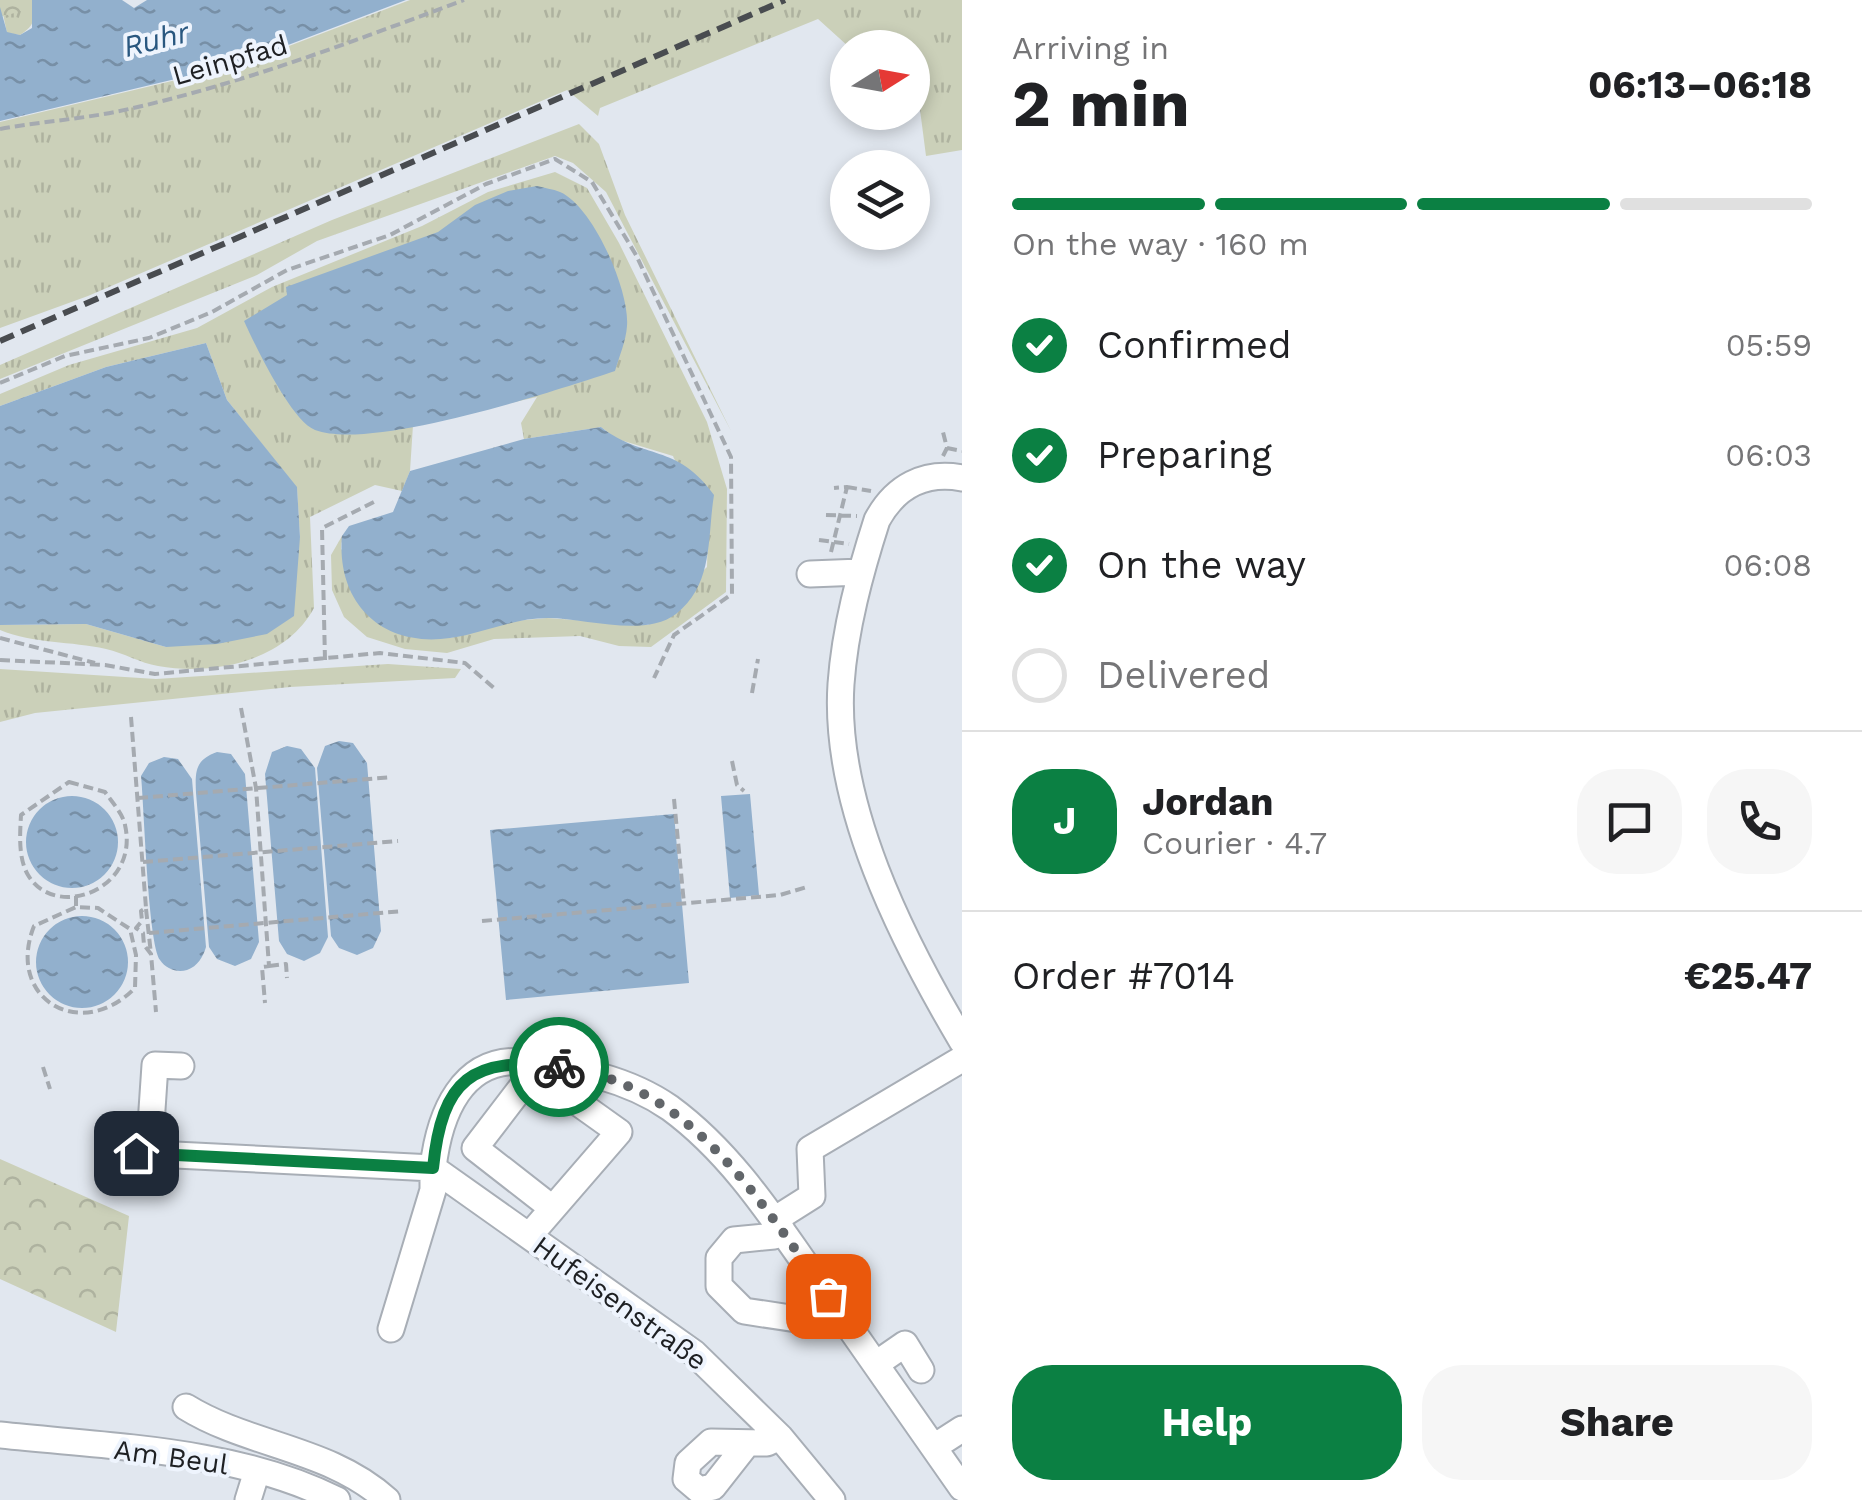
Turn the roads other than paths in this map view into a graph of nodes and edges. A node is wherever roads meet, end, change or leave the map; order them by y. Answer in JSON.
{"nodes":[{"id":1,"x":958,"y":463,"type":"edge"},
{"id":2,"x":864,"y":560,"type":"junction"},
{"id":3,"x":818,"y":573,"type":"road end"},
{"id":4,"x":962,"y":1041,"type":"edge"},
{"id":5,"x":962,"y":1059,"type":"edge"},
{"id":6,"x":181,"y":1066,"type":"dead end"},
{"id":7,"x":433,"y":1168,"type":"junction"},
{"id":8,"x":552,"y":1208,"type":"junction"},
{"id":9,"x":778,"y":1225,"type":"junction"},
{"id":10,"x":529,"y":1236,"type":"junction"},
{"id":11,"x":842,"y":1316,"type":"junction"},
{"id":12,"x":391,"y":1329,"type":"dead end"},
{"id":13,"x":876,"y":1364,"type":"junction"},
{"id":14,"x":921,"y":1370,"type":"dead end"},
{"id":15,"x":186,"y":1407,"type":"dead end"},
{"id":16,"x":962,"y":1428,"type":"edge"},
{"id":17,"x":0,"y":1435,"type":"edge"},
{"id":18,"x":780,"y":1437,"type":"junction"},
{"id":19,"x":746,"y":1444,"type":"dead end"},
{"id":20,"x":934,"y":1448,"type":"junction"},
{"id":21,"x":257,"y":1470,"type":"junction"},
{"id":22,"x":962,"y":1488,"type":"edge"},
{"id":23,"x":248,"y":1500,"type":"edge"},
{"id":24,"x":337,"y":1500,"type":"edge"},
{"id":25,"x":387,"y":1500,"type":"edge"},
{"id":26,"x":832,"y":1500,"type":"edge"}],
"edges":[{"from":1,"to":2,"type":"street"},
{"from":2,"to":3,"type":"street"},
{"from":2,"to":4,"type":"street"},
{"from":5,"to":9,"type":"street"},
{"from":6,"to":7,"type":"street"},
{"from":7,"to":9,"type":"street"},
{"from":7,"to":10,"type":"street","name":"Hufeisenstraße"},
{"from":7,"to":12,"type":"street"},
{"from":8,"to":8,"type":"street"},
{"from":8,"to":10,"type":"street"},
{"from":9,"to":11,"type":"street"},
{"from":9,"to":11,"type":"street"},
{"from":10,"to":18,"type":"street","name":"Hufeisenstraße"},
{"from":11,"to":13,"type":"street"},
{"from":13,"to":14,"type":"street"},
{"from":13,"to":20,"type":"street"},
{"from":15,"to":25,"type":"street"},
{"from":16,"to":20,"type":"street"},
{"from":17,"to":21,"type":"street","name":"Am Beul"},
{"from":18,"to":19,"type":"street"},
{"from":18,"to":26,"type":"street","name":"Hufeisenstraße"},
{"from":20,"to":22,"type":"street"},
{"from":21,"to":23,"type":"street"},
{"from":21,"to":24,"type":"street","name":"Am Beul"}]}
